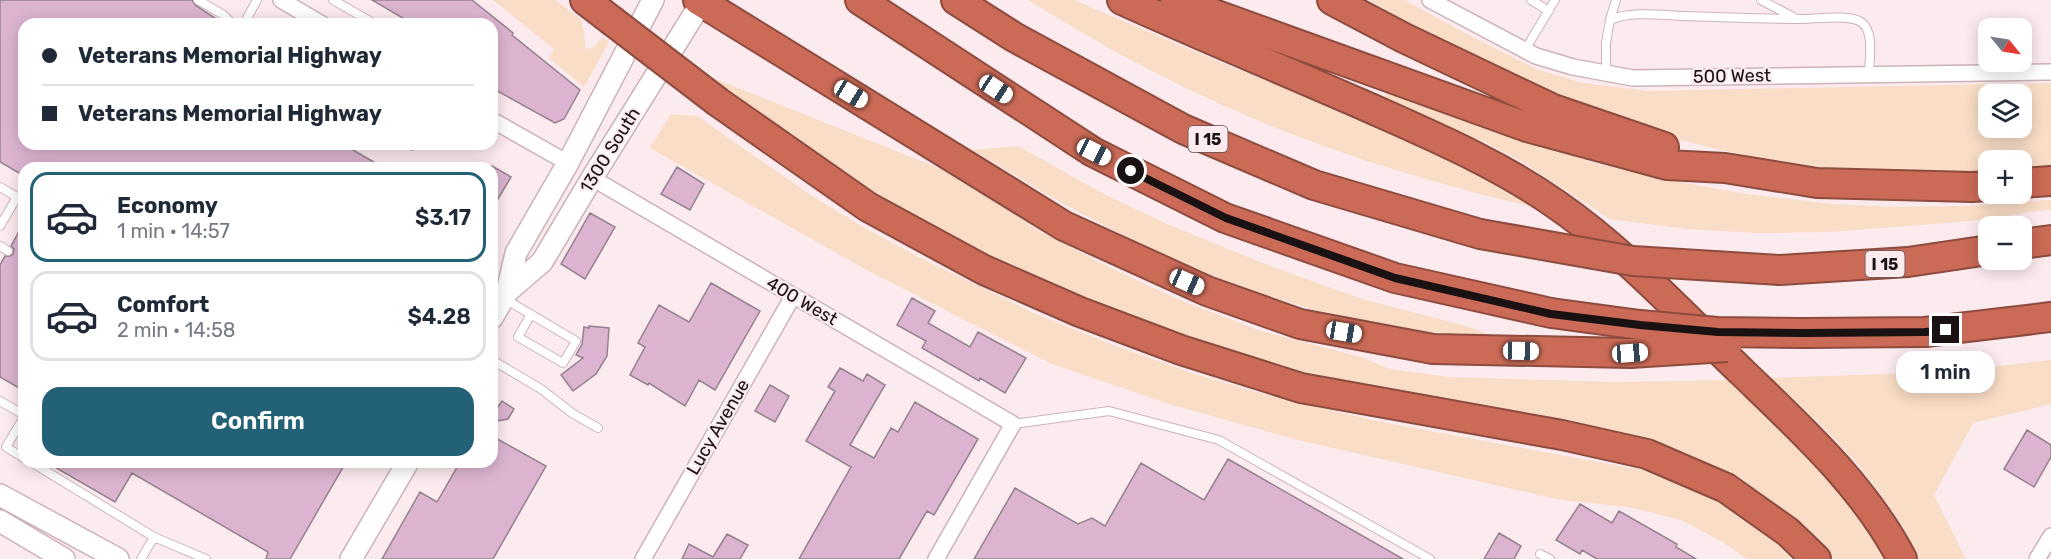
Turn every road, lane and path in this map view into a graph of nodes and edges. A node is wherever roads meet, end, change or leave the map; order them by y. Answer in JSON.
{"nodes":[{"id":1,"x":198,"y":0,"type":"edge"},
{"id":2,"x":257,"y":0,"type":"edge"},
{"id":3,"x":281,"y":0,"type":"edge"},
{"id":4,"x":333,"y":0,"type":"edge"},
{"id":5,"x":585,"y":0,"type":"edge"},
{"id":6,"x":653,"y":0,"type":"edge"},
{"id":7,"x":860,"y":0,"type":"edge"},
{"id":8,"x":956,"y":0,"type":"edge"},
{"id":9,"x":1122,"y":0,"type":"edge"},
{"id":10,"x":1175,"y":0,"type":"edge"},
{"id":11,"x":1332,"y":0,"type":"edge"},
{"id":12,"x":1430,"y":0,"type":"edge"},
{"id":13,"x":1531,"y":0,"type":"edge"},
{"id":14,"x":1555,"y":0,"type":"edge"},
{"id":15,"x":1616,"y":0,"type":"edge"},
{"id":16,"x":1761,"y":0,"type":"edge"},
{"id":17,"x":701,"y":1,"type":"edge"},
{"id":18,"x":1549,"y":10,"type":"junction"},
{"id":19,"x":226,"y":18,"type":"edge"},
{"id":20,"x":247,"y":18,"type":"dead end"},
{"id":21,"x":312,"y":18,"type":"edge"},
{"id":22,"x":364,"y":18,"type":"edge"},
{"id":23,"x":1796,"y":19,"type":"junction"},
{"id":24,"x":1610,"y":20,"type":"junction"},
{"id":25,"x":1525,"y":50,"type":"junction"},
{"id":26,"x":2051,"y":72,"type":"edge"},
{"id":27,"x":1606,"y":73,"type":"junction"},
{"id":28,"x":1869,"y":75,"type":"junction"},
{"id":29,"x":498,"y":123,"type":"edge"},
{"id":30,"x":568,"y":163,"type":"junction"},
{"id":31,"x":1725,"y":168,"type":"junction"},
{"id":32,"x":592,"y":178,"type":"junction"},
{"id":33,"x":2051,"y":181,"type":"edge"},
{"id":34,"x":2032,"y":182,"type":"edge"},
{"id":35,"x":1978,"y":186,"type":"edge"},
{"id":36,"x":0,"y":187,"type":"edge"},
{"id":37,"x":18,"y":198,"type":"edge"},
{"id":38,"x":18,"y":202,"type":"edge"},
{"id":39,"x":0,"y":226,"type":"edge"},
{"id":40,"x":2051,"y":240,"type":"edge"},
{"id":41,"x":2032,"y":243,"type":"edge"},
{"id":42,"x":0,"y":246,"type":"edge"},
{"id":43,"x":8,"y":250,"type":"dead end"},
{"id":44,"x":1978,"y":252,"type":"edge"},
{"id":45,"x":527,"y":277,"type":"junction"},
{"id":46,"x":505,"y":295,"type":"junction"},
{"id":47,"x":793,"y":296,"type":"junction"},
{"id":48,"x":498,"y":307,"type":"edge"},
{"id":49,"x":531,"y":314,"type":"junction"},
{"id":50,"x":2051,"y":317,"type":"edge"},
{"id":51,"x":1813,"y":337,"type":"junction"},
{"id":52,"x":498,"y":364,"type":"edge"},
{"id":53,"x":0,"y":401,"type":"edge"},
{"id":54,"x":18,"y":412,"type":"edge"},
{"id":55,"x":1013,"y":424,"type":"junction"},
{"id":56,"x":18,"y":426,"type":"edge"},
{"id":57,"x":598,"y":428,"type":"dead end"},
{"id":58,"x":18,"y":454,"type":"edge"},
{"id":59,"x":41,"y":468,"type":"edge"},
{"id":60,"x":404,"y":468,"type":"edge"},
{"id":61,"x":0,"y":495,"type":"edge"},
{"id":62,"x":0,"y":521,"type":"edge"},
{"id":63,"x":2051,"y":536,"type":"edge"},
{"id":64,"x":154,"y":537,"type":"junction"},
{"id":65,"x":1540,"y":554,"type":"dead end"},
{"id":66,"x":64,"y":559,"type":"edge"},
{"id":67,"x":118,"y":559,"type":"edge"},
{"id":68,"x":141,"y":559,"type":"edge"},
{"id":69,"x":206,"y":559,"type":"edge"},
{"id":70,"x":351,"y":559,"type":"edge"},
{"id":71,"x":643,"y":559,"type":"edge"},
{"id":72,"x":936,"y":559,"type":"edge"},
{"id":73,"x":1430,"y":559,"type":"edge"},
{"id":74,"x":1550,"y":559,"type":"edge"},
{"id":75,"x":1816,"y":559,"type":"edge"},
{"id":76,"x":1902,"y":559,"type":"edge"},
{"id":77,"x":2037,"y":559,"type":"edge"}],
"edges":[{"from":1,"to":19,"type":"lane"},
{"from":2,"to":20,"type":"lane"},
{"from":3,"to":21,"type":"street"},
{"from":4,"to":22,"type":"lane"},
{"from":5,"to":75,"type":"highway","bridge":true},
{"from":6,"to":30,"type":"main road","name":"1300 South"},
{"from":7,"to":51,"type":"highway","bridge":true},
{"from":8,"to":44,"type":"highway","number":"I 15","bridge":true},
{"from":9,"to":76,"type":"highway"},
{"from":10,"to":31,"type":"highway"},
{"from":11,"to":31,"type":"highway"},
{"from":12,"to":25,"type":"street","name":"500 West"},
{"from":13,"to":18,"type":"lane"},
{"from":14,"to":18,"type":"lane"},
{"from":15,"to":24,"type":"lane"},
{"from":16,"to":23,"type":"lane"},
{"from":17,"to":32,"type":"main road","name":"1300 South"},
{"from":17,"to":51,"type":"highway","bridge":true},
{"from":18,"to":25,"type":"lane"},
{"from":23,"to":24,"type":"lane"},
{"from":23,"to":28,"type":"lane"},
{"from":24,"to":27,"type":"lane"},
{"from":25,"to":27,"type":"street","name":"500 West"},
{"from":26,"to":28,"type":"street","name":"500 West"},
{"from":27,"to":28,"type":"street","name":"500 West"},
{"from":29,"to":30,"type":"street"},
{"from":30,"to":45,"type":"main road"},
{"from":30,"to":46,"type":"main road","name":"1300 South"},
{"from":31,"to":35,"type":"highway"},
{"from":32,"to":45,"type":"main road","name":"1300 South"},
{"from":32,"to":47,"type":"street","name":"400 West"},
{"from":33,"to":34,"type":"highway"},
{"from":36,"to":37,"type":"lane"},
{"from":38,"to":39,"type":"lane"},
{"from":40,"to":41,"type":"highway"},
{"from":42,"to":43,"type":"lane"},
{"from":45,"to":46,"type":"main road","name":"1300 South"},
{"from":46,"to":48,"type":"main road","name":"1300 South"},
{"from":46,"to":49,"type":"lane"},
{"from":47,"to":55,"type":"street","name":"400 West"},
{"from":47,"to":71,"type":"street","name":"Lucy Avenue"},
{"from":49,"to":49,"type":"lane"},
{"from":50,"to":51,"type":"highway"},
{"from":52,"to":57,"type":"lane"},
{"from":53,"to":54,"type":"lane"},
{"from":55,"to":72,"type":"street"},
{"from":55,"to":73,"type":"lane"},
{"from":56,"to":58,"type":"lane"},
{"from":59,"to":64,"type":"lane"},
{"from":60,"to":70,"type":"main road"},
{"from":61,"to":67,"type":"main road"},
{"from":62,"to":66,"type":"main road"},
{"from":63,"to":77,"type":"street"},
{"from":64,"to":68,"type":"lane"},
{"from":64,"to":69,"type":"lane"},
{"from":65,"to":74,"type":"lane"}]}
